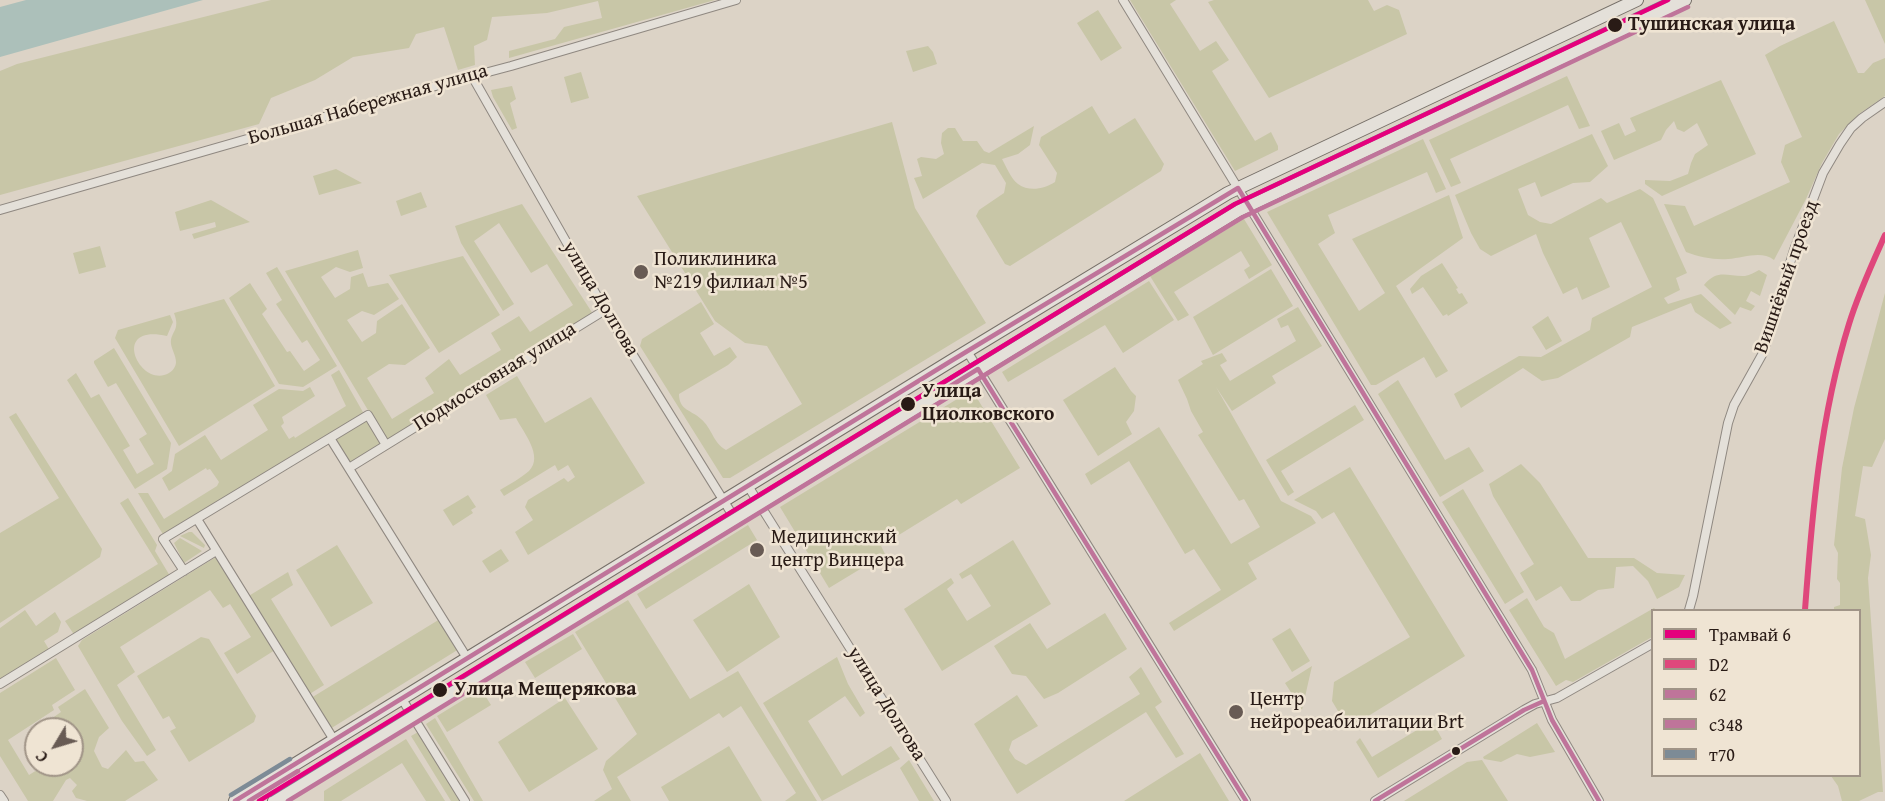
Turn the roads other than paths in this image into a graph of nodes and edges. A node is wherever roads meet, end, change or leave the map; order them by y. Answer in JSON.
{"nodes":[{"id":1,"x":736,"y":0,"type":"edge"},
{"id":2,"x":1123,"y":0,"type":"edge"},
{"id":3,"x":1637,"y":0,"type":"edge"},
{"id":4,"x":1685,"y":0,"type":"edge"},
{"id":5,"x":472,"y":76,"type":"junction"},
{"id":6,"x":1885,"y":102,"type":"edge"},
{"id":7,"x":1238,"y":188,"type":"junction"},
{"id":8,"x":1248,"y":205,"type":"junction"},
{"id":9,"x":0,"y":210,"type":"edge"},
{"id":10,"x":605,"y":310,"type":"junction"},
{"id":11,"x":967,"y":351,"type":"junction"},
{"id":12,"x":978,"y":369,"type":"junction"},
{"id":13,"x":330,"y":438,"type":"junction"},
{"id":14,"x":386,"y":445,"type":"junction"},
{"id":15,"x":349,"y":468,"type":"junction"},
{"id":16,"x":748,"y":486,"type":"junction"},
{"id":17,"x":724,"y":501,"type":"junction"},
{"id":18,"x":759,"y":504,"type":"junction"},
{"id":19,"x":196,"y":519,"type":"junction"},
{"id":20,"x":735,"y":519,"type":"junction"},
{"id":21,"x":216,"y":550,"type":"junction"},
{"id":22,"x":184,"y":571,"type":"junction"},
{"id":23,"x":1689,"y":609,"type":"edge"},
{"id":24,"x":1651,"y":645,"type":"edge"},
{"id":25,"x":467,"y":658,"type":"junction"},
{"id":26,"x":0,"y":684,"type":"edge"},
{"id":27,"x":402,"y":699,"type":"junction"},
{"id":28,"x":1544,"y":701,"type":"junction"},
{"id":29,"x":413,"y":716,"type":"junction"},
{"id":30,"x":334,"y":740,"type":"junction"},
{"id":31,"x":0,"y":795,"type":"edge"},
{"id":32,"x":4,"y":801,"type":"edge"},
{"id":33,"x":235,"y":801,"type":"edge"},
{"id":34,"x":274,"y":801,"type":"edge"},
{"id":35,"x":465,"y":801,"type":"edge"},
{"id":36,"x":946,"y":801,"type":"edge"},
{"id":37,"x":1246,"y":801,"type":"edge"},
{"id":38,"x":1375,"y":801,"type":"edge"},
{"id":39,"x":1599,"y":801,"type":"edge"}],
"edges":[{"from":1,"to":5,"type":"street","name":"Большая Набережная улица"},
{"from":2,"to":7,"type":"street"},
{"from":3,"to":7,"type":"main road"},
{"from":4,"to":8,"type":"main road"},
{"from":5,"to":9,"type":"street","name":"Большая Набережная улица"},
{"from":5,"to":10,"type":"street","name":"улица Долгова"},
{"from":6,"to":23,"type":"street","name":"Вишнёвый проезд"},
{"from":7,"to":8,"type":"street"},
{"from":7,"to":11,"type":"main road"},
{"from":8,"to":12,"type":"main road"},
{"from":8,"to":28,"type":"street"},
{"from":10,"to":14,"type":"street","name":"Подмосковная улица"},
{"from":10,"to":17,"type":"street","name":"улица Долгова"},
{"from":11,"to":12,"type":"street"},
{"from":11,"to":16,"type":"main road"},
{"from":12,"to":18,"type":"main road"},
{"from":12,"to":37,"type":"street"},
{"from":13,"to":14,"type":"street"},
{"from":13,"to":15,"type":"street"},
{"from":13,"to":19,"type":"street"},
{"from":14,"to":15,"type":"street","name":"Подмосковная улица"},
{"from":15,"to":25,"type":"street"},
{"from":16,"to":17,"type":"main road"},
{"from":16,"to":18,"type":"street","name":"улица Долгова"},
{"from":17,"to":20,"type":"street","name":"улица Долгова"},
{"from":17,"to":25,"type":"main road"},
{"from":18,"to":20,"type":"main road"},
{"from":18,"to":36,"type":"street","name":"улица Долгова"},
{"from":19,"to":21,"type":"street"},
{"from":19,"to":22,"type":"street"},
{"from":20,"to":29,"type":"main road"},
{"from":21,"to":22,"type":"street"},
{"from":21,"to":30,"type":"street"},
{"from":22,"to":26,"type":"street"},
{"from":24,"to":28,"type":"street"},
{"from":25,"to":27,"type":"main road"},
{"from":27,"to":29,"type":"street"},
{"from":27,"to":30,"type":"main road"},
{"from":28,"to":38,"type":"street"},
{"from":28,"to":39,"type":"street"},
{"from":29,"to":34,"type":"main road"},
{"from":29,"to":35,"type":"street"},
{"from":30,"to":33,"type":"main road"},
{"from":31,"to":32,"type":"street"}]}
